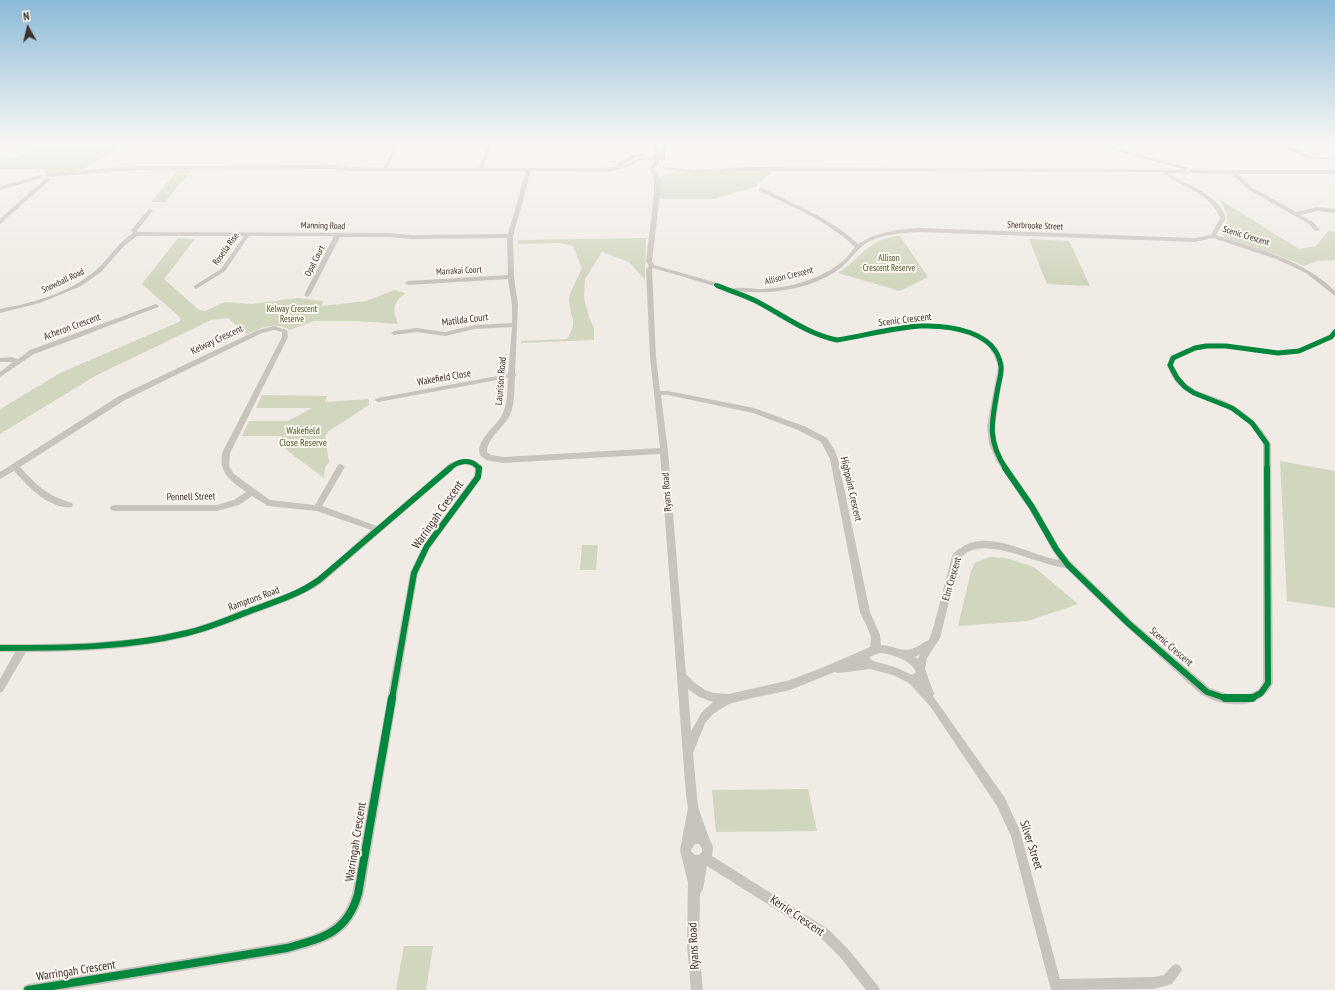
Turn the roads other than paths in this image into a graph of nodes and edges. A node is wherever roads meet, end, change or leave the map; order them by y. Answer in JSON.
{"nodes":[{"id":1,"x":31,"y":189,"type":"edge"},
{"id":2,"x":524,"y":189,"type":"edge"},
{"id":3,"x":657,"y":189,"type":"edge"},
{"id":4,"x":1192,"y":189,"type":"edge"},
{"id":5,"x":1251,"y":189,"type":"edge"},
{"id":6,"x":761,"y":190,"type":"dead end"},
{"id":7,"x":1335,"y":210,"type":"edge"},
{"id":8,"x":150,"y":211,"type":"dead end"},
{"id":9,"x":1296,"y":214,"type":"junction"},
{"id":10,"x":0,"y":222,"type":"edge"},
{"id":11,"x":1317,"y":230,"type":"dead end"},
{"id":12,"x":136,"y":234,"type":"junction"},
{"id":13,"x":248,"y":234,"type":"junction"},
{"id":14,"x":338,"y":235,"type":"junction"},
{"id":15,"x":510,"y":236,"type":"junction"},
{"id":16,"x":1213,"y":236,"type":"junction"},
{"id":17,"x":858,"y":247,"type":"junction"},
{"id":18,"x":652,"y":266,"type":"junction"},
{"id":19,"x":511,"y":278,"type":"junction"},
{"id":20,"x":408,"y":283,"type":"dead end"},
{"id":21,"x":716,"y":285,"type":"junction"},
{"id":22,"x":196,"y":287,"type":"dead end"},
{"id":23,"x":1335,"y":294,"type":"edge"},
{"id":24,"x":307,"y":296,"type":"dead end"},
{"id":25,"x":156,"y":306,"type":"dead end"},
{"id":26,"x":0,"y":311,"type":"edge"},
{"id":27,"x":515,"y":325,"type":"junction"},
{"id":28,"x":1335,"y":332,"type":"edge"},
{"id":29,"x":394,"y":333,"type":"dead end"},
{"id":30,"x":0,"y":360,"type":"edge"},
{"id":31,"x":18,"y":361,"type":"junction"},
{"id":32,"x":0,"y":375,"type":"edge"},
{"id":33,"x":513,"y":375,"type":"junction"},
{"id":34,"x":659,"y":397,"type":"junction"},
{"id":35,"x":378,"y":400,"type":"dead end"},
{"id":36,"x":664,"y":451,"type":"junction"},
{"id":37,"x":471,"y":462,"type":"joint"},
{"id":38,"x":16,"y":467,"type":"junction"},
{"id":39,"x":342,"y":467,"type":"dead end"},
{"id":40,"x":0,"y":476,"type":"edge"},
{"id":41,"x":252,"y":492,"type":"junction"},
{"id":42,"x":69,"y":505,"type":"dead end"},
{"id":43,"x":114,"y":508,"type":"dead end"},
{"id":44,"x":317,"y":508,"type":"junction"},
{"id":45,"x":376,"y":529,"type":"junction"},
{"id":46,"x":1068,"y":565,"type":"junction"},
{"id":47,"x":869,"y":624,"type":"junction"},
{"id":48,"x":932,"y":643,"type":"junction"},
{"id":49,"x":0,"y":648,"type":"edge"},
{"id":50,"x":22,"y":648,"type":"junction"},
{"id":51,"x":874,"y":649,"type":"junction"},
{"id":52,"x":889,"y":649,"type":"junction"},
{"id":53,"x":864,"y":654,"type":"junction"},
{"id":54,"x":900,"y":654,"type":"junction"},
{"id":55,"x":870,"y":665,"type":"junction"},
{"id":56,"x":830,"y":671,"type":"junction"},
{"id":57,"x":681,"y":675,"type":"junction"},
{"id":58,"x":918,"y":675,"type":"junction"},
{"id":59,"x":0,"y":688,"type":"edge"},
{"id":60,"x":730,"y":699,"type":"junction"},
{"id":61,"x":687,"y":753,"type":"junction"},
{"id":62,"x":693,"y":807,"type":"junction"},
{"id":63,"x":704,"y":840,"type":"junction"},
{"id":64,"x":687,"y":848,"type":"junction"},
{"id":65,"x":704,"y":859,"type":"junction"},
{"id":66,"x":694,"y":901,"type":"junction"},
{"id":67,"x":1176,"y":970,"type":"dead end"},
{"id":68,"x":1056,"y":988,"type":"edge"},
{"id":69,"x":28,"y":990,"type":"edge"},
{"id":70,"x":697,"y":990,"type":"edge"},
{"id":71,"x":874,"y":990,"type":"edge"}],
"edges":[{"from":1,"to":10,"type":"street"},
{"from":2,"to":15,"type":"street","name":"Laurison Road"},
{"from":3,"to":18,"type":"street","name":"Ryans Road"},
{"from":4,"to":16,"type":"street","name":"Scenic Crescent"},
{"from":5,"to":9,"type":"street"},
{"from":6,"to":17,"type":"street"},
{"from":7,"to":9,"type":"street"},
{"from":8,"to":12,"type":"street","name":"Snowball Road"},
{"from":9,"to":11,"type":"street"},
{"from":12,"to":13,"type":"street","name":"Manning Road"},
{"from":12,"to":26,"type":"street","name":"Snowball Road"},
{"from":13,"to":14,"type":"street","name":"Manning Road"},
{"from":13,"to":22,"type":"street","name":"Rosella Rise"},
{"from":14,"to":15,"type":"street","name":"Manning Road"},
{"from":14,"to":24,"type":"street","name":"Opal Court"},
{"from":15,"to":19,"type":"street","name":"Laurison Road"},
{"from":16,"to":17,"type":"street","name":"Sherbrooke Street"},
{"from":16,"to":23,"type":"street","name":"Scenic Crescent"},
{"from":17,"to":21,"type":"street","name":"Allison Crescent"},
{"from":18,"to":21,"type":"street","name":"Allison Crescent"},
{"from":18,"to":34,"type":"street","name":"Ryans Road"},
{"from":19,"to":20,"type":"street","name":"Marrakai Court"},
{"from":19,"to":27,"type":"street","name":"Laurison Road"},
{"from":21,"to":46,"type":"street","name":"Scenic Crescent"},
{"from":25,"to":31,"type":"street","name":"Acheron Crescent"},
{"from":27,"to":29,"type":"street","name":"Matilda Court"},
{"from":27,"to":33,"type":"street","name":"Laurison Road"},
{"from":28,"to":46,"type":"street","name":"Scenic Crescent"},
{"from":30,"to":31,"type":"street"},
{"from":31,"to":32,"type":"street","name":"Acheron Crescent"},
{"from":33,"to":35,"type":"street","name":"Wakefield Close"},
{"from":33,"to":36,"type":"street","name":"Laurison Road"},
{"from":34,"to":36,"type":"street","name":"Ryans Road"},
{"from":34,"to":47,"type":"street","name":"Highpoint Crescent"},
{"from":36,"to":57,"type":"street","name":"Ryans Road"},
{"from":37,"to":45,"type":"street","name":"Ramptons Road"},
{"from":37,"to":69,"type":"street","name":"Warringah Crescent"},
{"from":38,"to":40,"type":"street","name":"Kelway Crescent"},
{"from":38,"to":41,"type":"street","name":"Kelway Crescent"},
{"from":38,"to":42,"type":"street"},
{"from":39,"to":44,"type":"street"},
{"from":41,"to":43,"type":"street","name":"Pennell Street"},
{"from":41,"to":44,"type":"street"},
{"from":44,"to":45,"type":"street"},
{"from":45,"to":50,"type":"street","name":"Ramptons Road"},
{"from":46,"to":48,"type":"street","name":"Elm Crescent"},
{"from":47,"to":51,"type":"street","name":"Highpoint Crescent"},
{"from":47,"to":52,"type":"street","name":"Highpoint Crescent"},
{"from":48,"to":54,"type":"street"},
{"from":48,"to":58,"type":"street","name":"Elm Crescent"},
{"from":49,"to":50,"type":"street","name":"Ramptons Road"},
{"from":50,"to":59,"type":"street"},
{"from":51,"to":52,"type":"street"},
{"from":51,"to":53,"type":"street"},
{"from":52,"to":54,"type":"street"},
{"from":53,"to":55,"type":"street"},
{"from":53,"to":56,"type":"street"},
{"from":54,"to":58,"type":"street"},
{"from":55,"to":56,"type":"street"},
{"from":55,"to":58,"type":"street"},
{"from":56,"to":60,"type":"street"},
{"from":57,"to":60,"type":"street"},
{"from":57,"to":61,"type":"street","name":"Ryans Road"},
{"from":58,"to":68,"type":"street","name":"Silver Street"},
{"from":60,"to":61,"type":"street"},
{"from":61,"to":62,"type":"street","name":"Ryans Road"},
{"from":62,"to":63,"type":"street","name":"Ryans Road"},
{"from":62,"to":64,"type":"street","name":"Ryans Road"},
{"from":63,"to":64,"type":"street"},
{"from":63,"to":65,"type":"street"},
{"from":64,"to":65,"type":"street"},
{"from":64,"to":66,"type":"street","name":"Ryans Road"},
{"from":65,"to":66,"type":"street","name":"Ryans Road"},
{"from":65,"to":71,"type":"street","name":"Kerrie Crescent"},
{"from":66,"to":70,"type":"street","name":"Ryans Road"},
{"from":67,"to":68,"type":"street"}]}
